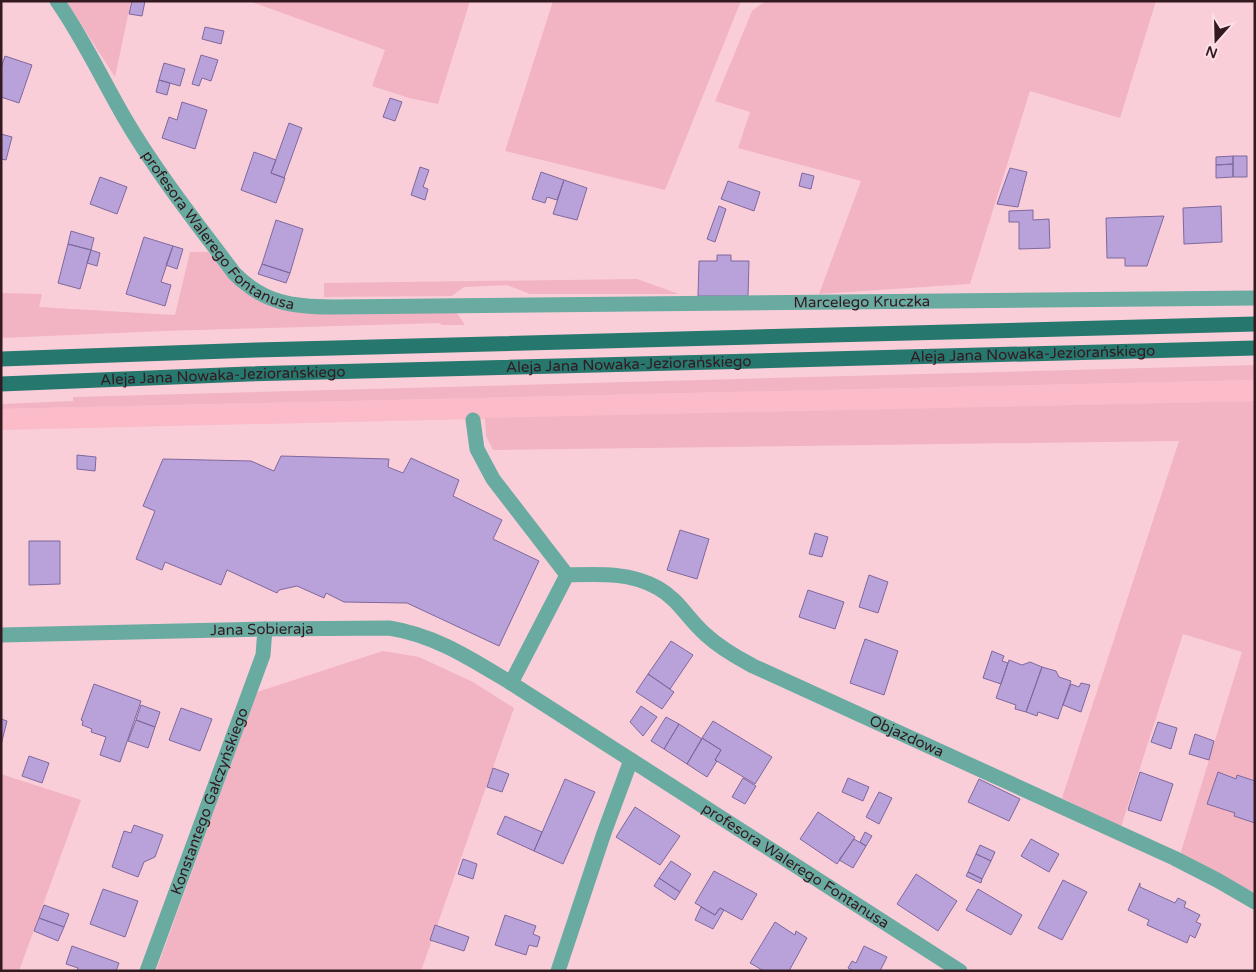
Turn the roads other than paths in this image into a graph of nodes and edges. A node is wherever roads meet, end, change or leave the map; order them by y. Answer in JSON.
{"nodes":[{"id":1,"x":57,"y":1,"type":"edge"},
{"id":2,"x":1255,"y":298,"type":"edge"},
{"id":3,"x":469,"y":305,"type":"joint"},
{"id":4,"x":1255,"y":324,"type":"edge"},
{"id":5,"x":1255,"y":348,"type":"edge"},
{"id":6,"x":1,"y":359,"type":"edge"},
{"id":7,"x":1,"y":384,"type":"edge"},
{"id":8,"x":473,"y":420,"type":"dead end"},
{"id":9,"x":567,"y":575,"type":"junction"},
{"id":10,"x":265,"y":629,"type":"junction"},
{"id":11,"x":1,"y":635,"type":"edge"},
{"id":12,"x":511,"y":683,"type":"junction"},
{"id":13,"x":632,"y":760,"type":"junction"},
{"id":14,"x":1255,"y":902,"type":"edge"},
{"id":15,"x":148,"y":971,"type":"edge"},
{"id":16,"x":558,"y":971,"type":"edge"},
{"id":17,"x":960,"y":971,"type":"edge"}],
"edges":[{"from":1,"to":3,"type":"street","name":"profesora Walerego Fontanusa"},
{"from":2,"to":3,"type":"street","name":"Marcelego Kruczka"},
{"from":4,"to":6,"type":"main road","name":"Aleja Jana Nowaka-Jeziorańskiego"},
{"from":5,"to":7,"type":"main road","name":"Aleja Jana Nowaka-Jeziorańskiego"},
{"from":8,"to":9,"type":"street"},
{"from":9,"to":12,"type":"street"},
{"from":9,"to":14,"type":"street","name":"Objazdowa"},
{"from":10,"to":11,"type":"street","name":"Jana Sobieraja"},
{"from":10,"to":12,"type":"street","name":"Jana Sobieraja"},
{"from":10,"to":15,"type":"street","name":"Konstantego Gałczyńskiego"},
{"from":12,"to":13,"type":"street","name":"profesora Walerego Fontanusa"},
{"from":13,"to":16,"type":"street"},
{"from":13,"to":17,"type":"street","name":"profesora Walerego Fontanusa"}]}
